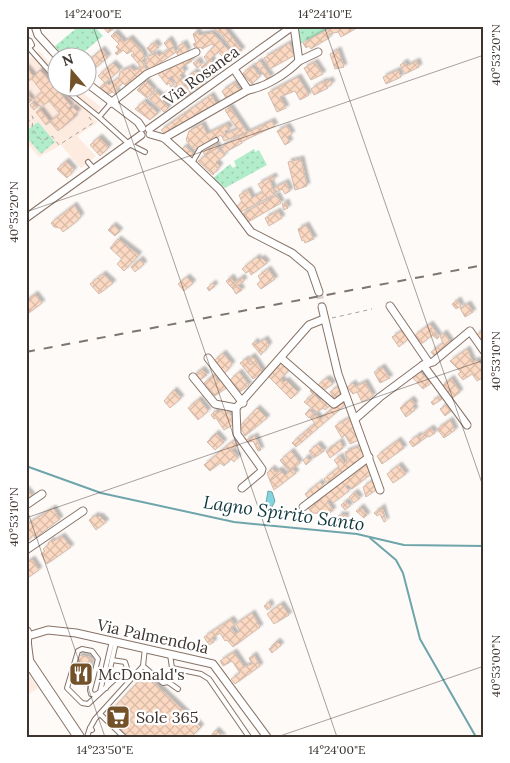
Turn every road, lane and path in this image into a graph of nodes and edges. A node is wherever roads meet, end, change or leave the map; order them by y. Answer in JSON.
{"nodes":[{"id":1,"x":35,"y":26,"type":"edge"},
{"id":2,"x":294,"y":26,"type":"edge"},
{"id":3,"x":38,"y":35,"type":"junction"},
{"id":4,"x":28,"y":40,"type":"edge"},
{"id":5,"x":49,"y":48,"type":"edge"},
{"id":6,"x":28,"y":49,"type":"edge"},
{"id":7,"x":196,"y":52,"type":"dead end"},
{"id":8,"x":318,"y":52,"type":"dead end"},
{"id":9,"x":299,"y":61,"type":"junction"},
{"id":10,"x":234,"y":68,"type":"junction"},
{"id":11,"x":48,"y":70,"type":"edge"},
{"id":12,"x":248,"y":90,"type":"junction"},
{"id":13,"x":98,"y":92,"type":"edge"},
{"id":14,"x":75,"y":98,"type":"edge"},
{"id":15,"x":111,"y":103,"type":"junction"},
{"id":16,"x":27,"y":111,"type":"edge"},
{"id":17,"x":91,"y":115,"type":"dead end"},
{"id":18,"x":99,"y":117,"type":"junction"},
{"id":19,"x":32,"y":120,"type":"junction"},
{"id":20,"x":26,"y":122,"type":"edge"},
{"id":21,"x":146,"y":132,"type":"junction"},
{"id":22,"x":68,"y":138,"type":"junction"},
{"id":23,"x":164,"y":138,"type":"junction"},
{"id":24,"x":216,"y":140,"type":"dead end"},
{"id":25,"x":71,"y":142,"type":"dead end"},
{"id":26,"x":129,"y":144,"type":"junction"},
{"id":27,"x":145,"y":152,"type":"dead end"},
{"id":28,"x":88,"y":162,"type":"dead end"},
{"id":29,"x":192,"y":163,"type":"junction"},
{"id":30,"x":94,"y":169,"type":"junction"},
{"id":31,"x":26,"y":218,"type":"edge"},
{"id":32,"x":319,"y":292,"type":"tunnel mouth"},
{"id":33,"x":390,"y":306,"type":"dead end"},
{"id":34,"x":322,"y":307,"type":"tunnel mouth"},
{"id":35,"x":372,"y":309,"type":"dead end"},
{"id":36,"x":324,"y":319,"type":"junction"},
{"id":37,"x":484,"y":351,"type":"edge"},
{"id":38,"x":208,"y":358,"type":"dead end"},
{"id":39,"x":282,"y":358,"type":"junction"},
{"id":40,"x":426,"y":364,"type":"junction"},
{"id":41,"x":193,"y":377,"type":"dead end"},
{"id":42,"x":345,"y":396,"type":"junction"},
{"id":43,"x":243,"y":403,"type":"junction"},
{"id":44,"x":236,"y":408,"type":"junction"},
{"id":45,"x":355,"y":420,"type":"junction"},
{"id":46,"x":467,"y":425,"type":"dead end"},
{"id":47,"x":369,"y":456,"type":"junction"},
{"id":48,"x":242,"y":488,"type":"dead end"},
{"id":49,"x":380,"y":490,"type":"dead end"},
{"id":50,"x":42,"y":494,"type":"dead end"},
{"id":51,"x":26,"y":505,"type":"edge"},
{"id":52,"x":302,"y":507,"type":"dead end"},
{"id":53,"x":83,"y":511,"type":"dead end"},
{"id":54,"x":26,"y":550,"type":"edge"},
{"id":55,"x":27,"y":639,"type":"edge"},
{"id":56,"x":114,"y":641,"type":"junction"},
{"id":57,"x":145,"y":648,"type":"junction"},
{"id":58,"x":171,"y":653,"type":"junction"},
{"id":59,"x":27,"y":659,"type":"edge"},
{"id":60,"x":112,"y":660,"type":"junction"},
{"id":61,"x":142,"y":666,"type":"junction"},
{"id":62,"x":172,"y":668,"type":"junction"},
{"id":63,"x":168,"y":682,"type":"junction"},
{"id":64,"x":106,"y":688,"type":"junction"},
{"id":65,"x":178,"y":689,"type":"dead end"},
{"id":66,"x":100,"y":714,"type":"junction"},
{"id":67,"x":79,"y":737,"type":"edge"},
{"id":68,"x":87,"y":737,"type":"edge"},
{"id":69,"x":124,"y":737,"type":"edge"},
{"id":70,"x":249,"y":737,"type":"edge"},
{"id":71,"x":267,"y":737,"type":"edge"}],
"edges":[{"from":1,"to":3,"type":"street"},
{"from":2,"to":9,"type":"street"},
{"from":2,"to":10,"type":"street","name":"Via Rosanea"},
{"from":3,"to":4,"type":"lane"},
{"from":3,"to":5,"type":"street"},
{"from":4,"to":6,"type":"lane"},
{"from":6,"to":11,"type":"lane"},
{"from":7,"to":15,"type":"street"},
{"from":8,"to":9,"type":"street"},
{"from":9,"to":12,"type":"street"},
{"from":10,"to":12,"type":"street"},
{"from":10,"to":21,"type":"street","name":"Via Rosanea"},
{"from":12,"to":23,"type":"street"},
{"from":13,"to":15,"type":"street"},
{"from":14,"to":18,"type":"lane"},
{"from":15,"to":18,"type":"lane"},
{"from":15,"to":21,"type":"street"},
{"from":16,"to":19,"type":"path"},
{"from":17,"to":22,"type":"path"},
{"from":18,"to":26,"type":"lane"},
{"from":19,"to":20,"type":"path"},
{"from":19,"to":22,"type":"path"},
{"from":21,"to":23,"type":"street"},
{"from":21,"to":26,"type":"street","name":"Via Rosanea"},
{"from":22,"to":25,"type":"path"},
{"from":23,"to":29,"type":"street"},
{"from":24,"to":29,"type":"lane"},
{"from":26,"to":27,"type":"lane"},
{"from":26,"to":30,"type":"street","name":"Via Rosanea"},
{"from":28,"to":30,"type":"lane"},
{"from":29,"to":32,"type":"street"},
{"from":30,"to":31,"type":"street","name":"Via Rosanea"},
{"from":33,"to":40,"type":"street"},
{"from":34,"to":36,"type":"street"},
{"from":35,"to":36,"type":"path"},
{"from":36,"to":39,"type":"street"},
{"from":36,"to":42,"type":"street"},
{"from":37,"to":40,"type":"street"},
{"from":38,"to":43,"type":"street"},
{"from":39,"to":42,"type":"street"},
{"from":39,"to":43,"type":"street"},
{"from":40,"to":45,"type":"street"},
{"from":40,"to":46,"type":"street"},
{"from":41,"to":44,"type":"street"},
{"from":42,"to":45,"type":"street"},
{"from":43,"to":44,"type":"street"},
{"from":44,"to":48,"type":"street"},
{"from":45,"to":47,"type":"street"},
{"from":47,"to":49,"type":"street"},
{"from":47,"to":52,"type":"street"},
{"from":50,"to":51,"type":"street"},
{"from":53,"to":54,"type":"street"},
{"from":55,"to":56,"type":"street","name":"Via Palmendola"},
{"from":55,"to":59,"type":"main road"},
{"from":56,"to":57,"type":"street","name":"Via Palmendola"},
{"from":56,"to":60,"type":"lane"},
{"from":56,"to":64,"type":"lane"},
{"from":57,"to":58,"type":"street","name":"Via Palmendola"},
{"from":57,"to":61,"type":"lane"},
{"from":58,"to":62,"type":"lane"},
{"from":58,"to":71,"type":"street","name":"Via Palmendola"},
{"from":59,"to":67,"type":"main road"},
{"from":60,"to":64,"type":"lane"},
{"from":60,"to":64,"type":"lane"},
{"from":61,"to":63,"type":"lane"},
{"from":61,"to":66,"type":"lane"},
{"from":62,"to":63,"type":"lane"},
{"from":62,"to":70,"type":"lane"},
{"from":63,"to":65,"type":"lane"},
{"from":66,"to":68,"type":"lane"},
{"from":66,"to":69,"type":"lane"}]}
